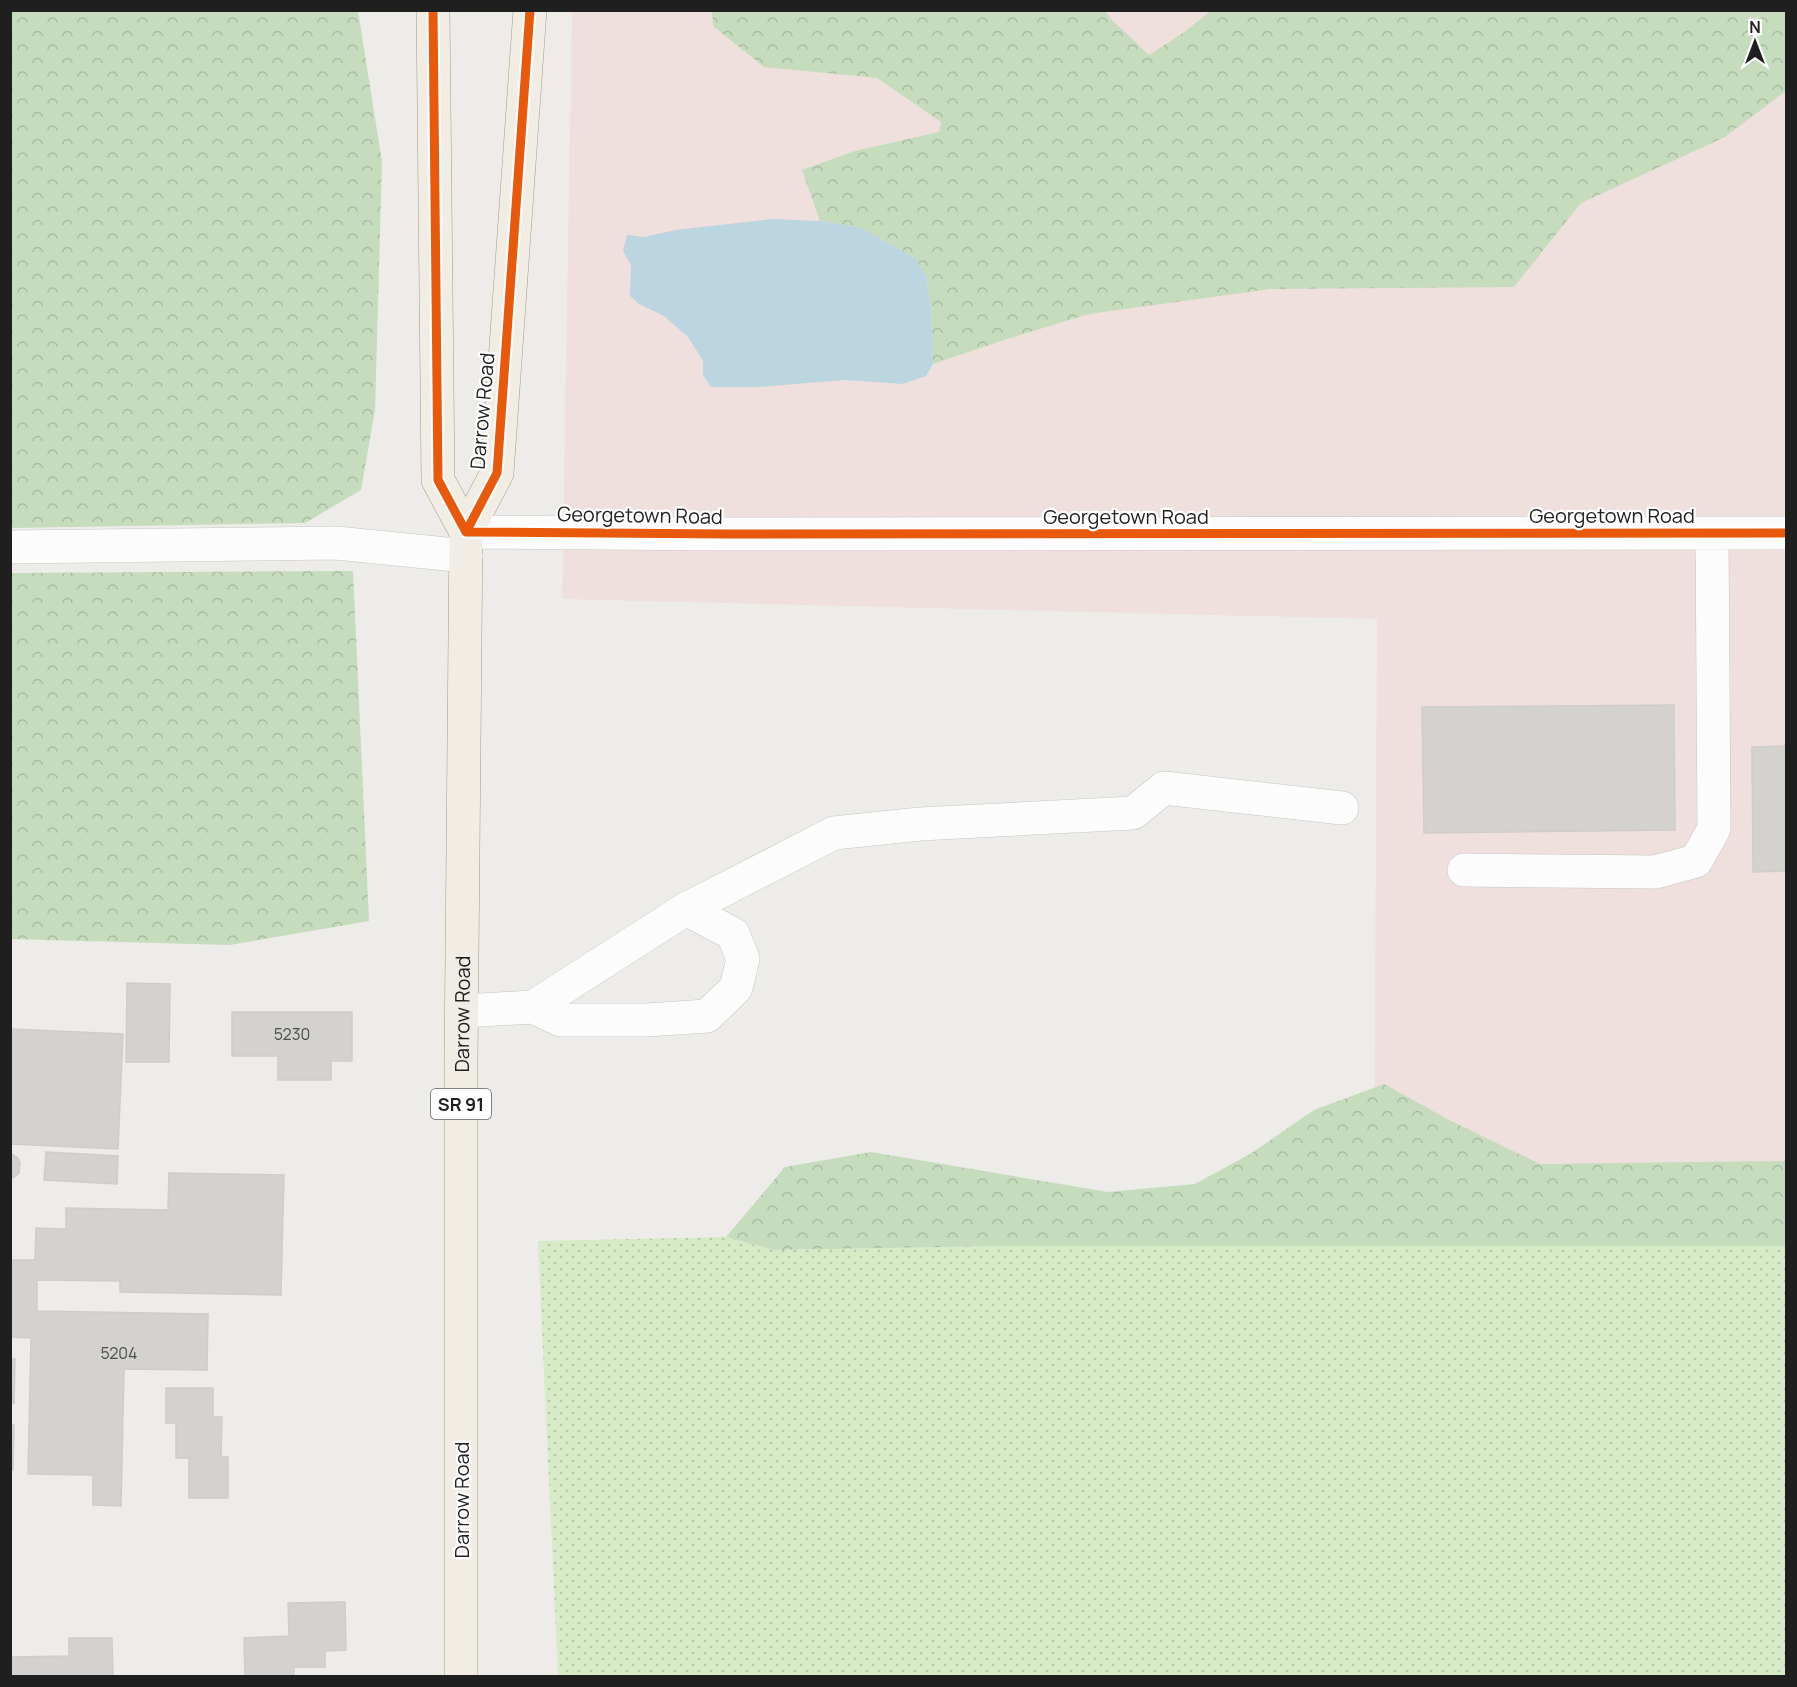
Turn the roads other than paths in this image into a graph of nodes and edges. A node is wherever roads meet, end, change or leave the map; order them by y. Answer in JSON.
{"nodes":[{"id":1,"x":433,"y":10,"type":"edge"},
{"id":2,"x":530,"y":10,"type":"edge"},
{"id":3,"x":1712,"y":533,"type":"junction"},
{"id":4,"x":1786,"y":533,"type":"edge"},
{"id":5,"x":466,"y":544,"type":"junction"},
{"id":6,"x":10,"y":547,"type":"edge"},
{"id":7,"x":1341,"y":808,"type":"dead end"},
{"id":8,"x":1464,"y":870,"type":"dead end"},
{"id":9,"x":686,"y":909,"type":"junction"},
{"id":10,"x":533,"y":1007,"type":"junction"},
{"id":11,"x":462,"y":1011,"type":"junction"},
{"id":12,"x":461,"y":1677,"type":"edge"}],
"edges":[{"from":1,"to":5,"type":"main road","name":"Darrow Road","number":"SR 91"},
{"from":2,"to":5,"type":"main road","name":"Darrow Road","number":"SR 91"},
{"from":3,"to":4,"type":"street","name":"Georgetown Road"},
{"from":3,"to":5,"type":"street","name":"Georgetown Road"},
{"from":3,"to":8,"type":"street"},
{"from":5,"to":6,"type":"street","name":"Georgetown Road"},
{"from":5,"to":11,"type":"main road","name":"Darrow Road","number":"SR 91"},
{"from":7,"to":9,"type":"street"},
{"from":9,"to":10,"type":"street"},
{"from":9,"to":10,"type":"street"},
{"from":10,"to":11,"type":"street"},
{"from":11,"to":12,"type":"main road","name":"Darrow Road","number":"SR 91"}]}
